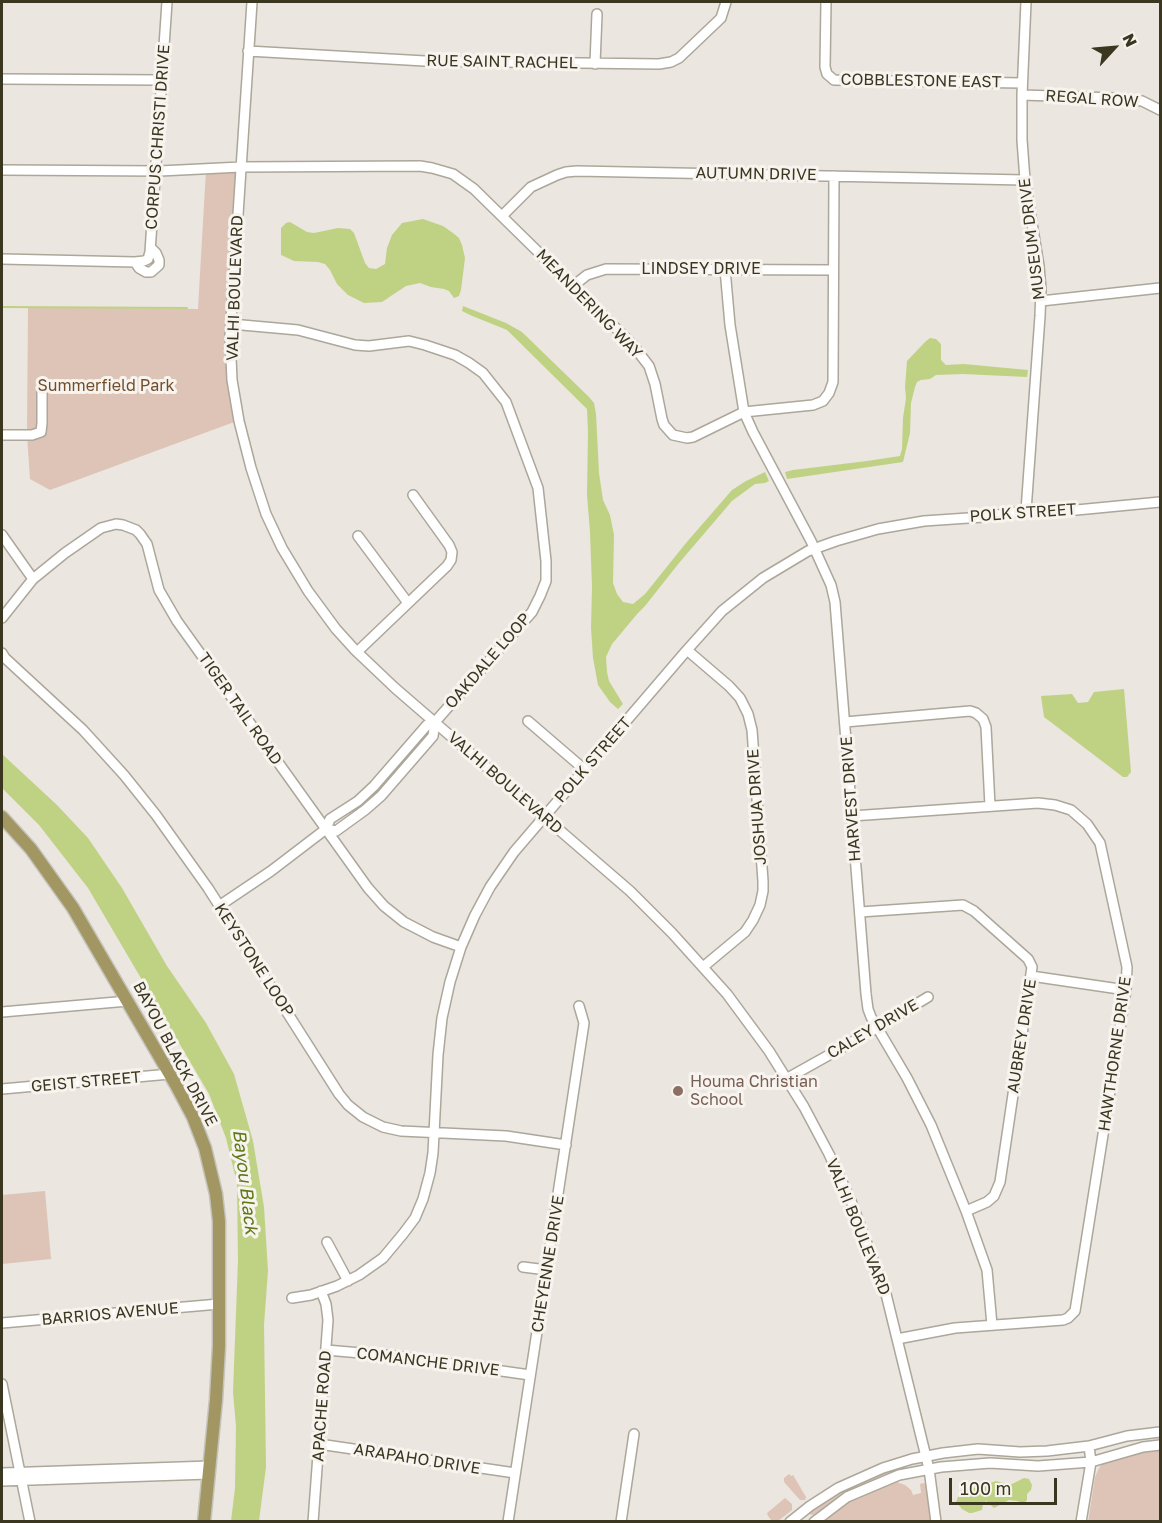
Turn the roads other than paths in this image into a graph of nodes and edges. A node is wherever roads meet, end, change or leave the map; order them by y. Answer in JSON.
{"nodes":[{"id":1,"x":167,"y":2,"type":"edge"},
{"id":2,"x":252,"y":2,"type":"edge"},
{"id":3,"x":726,"y":2,"type":"edge"},
{"id":4,"x":826,"y":2,"type":"edge"},
{"id":5,"x":1026,"y":2,"type":"edge"},
{"id":6,"x":597,"y":14,"type":"dead end"},
{"id":7,"x":248,"y":51,"type":"junction"},
{"id":8,"x":595,"y":64,"type":"junction"},
{"id":9,"x":2,"y":79,"type":"edge"},
{"id":10,"x":161,"y":80,"type":"junction"},
{"id":11,"x":1022,"y":83,"type":"junction"},
{"id":12,"x":1022,"y":95,"type":"junction"},
{"id":13,"x":1161,"y":110,"type":"edge"},
{"id":14,"x":241,"y":167,"type":"junction"},
{"id":15,"x":2,"y":170,"type":"edge"},
{"id":16,"x":156,"y":171,"type":"junction"},
{"id":17,"x":834,"y":176,"type":"junction"},
{"id":18,"x":1025,"y":180,"type":"junction"},
{"id":19,"x":502,"y":216,"type":"junction"},
{"id":20,"x":2,"y":259,"type":"edge"},
{"id":21,"x":725,"y":269,"type":"junction"},
{"id":22,"x":833,"y":270,"type":"junction"},
{"id":23,"x":573,"y":286,"type":"junction"},
{"id":24,"x":1161,"y":288,"type":"edge"},
{"id":25,"x":1041,"y":301,"type":"junction"},
{"id":26,"x":231,"y":324,"type":"junction"},
{"id":27,"x":42,"y":388,"type":"dead end"},
{"id":28,"x":744,"y":412,"type":"junction"},
{"id":29,"x":2,"y":435,"type":"edge"},
{"id":30,"x":413,"y":495,"type":"dead end"},
{"id":31,"x":1161,"y":502,"type":"edge"},
{"id":32,"x":1026,"y":512,"type":"junction"},
{"id":33,"x":2,"y":536,"type":"edge"},
{"id":34,"x":358,"y":537,"type":"dead end"},
{"id":35,"x":814,"y":548,"type":"junction"},
{"id":36,"x":33,"y":579,"type":"junction"},
{"id":37,"x":408,"y":603,"type":"junction"},
{"id":38,"x":2,"y":618,"type":"edge"},
{"id":39,"x":687,"y":650,"type":"junction"},
{"id":40,"x":357,"y":652,"type":"junction"},
{"id":41,"x":2,"y":653,"type":"edge"},
{"id":42,"x":528,"y":721,"type":"dead end"},
{"id":43,"x":435,"y":722,"type":"junction"},
{"id":44,"x":845,"y":722,"type":"junction"},
{"id":45,"x":585,"y":770,"type":"junction"},
{"id":46,"x":380,"y":780,"type":"junction"},
{"id":47,"x":388,"y":788,"type":"junction"},
{"id":48,"x":990,"y":806,"type":"junction"},
{"id":49,"x":852,"y":816,"type":"junction"},
{"id":50,"x":2,"y":817,"type":"edge"},
{"id":51,"x":544,"y":817,"type":"junction"},
{"id":52,"x":326,"y":829,"type":"junction"},
{"id":53,"x":219,"y":906,"type":"junction"},
{"id":54,"x":860,"y":912,"type":"junction"},
{"id":55,"x":461,"y":947,"type":"junction"},
{"id":56,"x":703,"y":968,"type":"junction"},
{"id":57,"x":1031,"y":976,"type":"junction"},
{"id":58,"x":1126,"y":990,"type":"junction"},
{"id":59,"x":928,"y":997,"type":"dead end"},
{"id":60,"x":128,"y":1001,"type":"junction"},
{"id":61,"x":579,"y":1006,"type":"dead end"},
{"id":62,"x":2,"y":1012,"type":"edge"},
{"id":63,"x":877,"y":1027,"type":"junction"},
{"id":64,"x":170,"y":1074,"type":"junction"},
{"id":65,"x":786,"y":1079,"type":"junction"},
{"id":66,"x":2,"y":1089,"type":"edge"},
{"id":67,"x":434,"y":1132,"type":"junction"},
{"id":68,"x":566,"y":1145,"type":"junction"},
{"id":69,"x":966,"y":1211,"type":"junction"},
{"id":70,"x":327,"y":1242,"type":"dead end"},
{"id":71,"x":523,"y":1267,"type":"dead end"},
{"id":72,"x":547,"y":1270,"type":"junction"},
{"id":73,"x":348,"y":1281,"type":"junction"},
{"id":74,"x":321,"y":1291,"type":"junction"},
{"id":75,"x":292,"y":1298,"type":"dead end"},
{"id":76,"x":219,"y":1304,"type":"junction"},
{"id":77,"x":2,"y":1323,"type":"edge"},
{"id":78,"x":992,"y":1325,"type":"junction"},
{"id":79,"x":897,"y":1339,"type":"junction"},
{"id":80,"x":326,"y":1350,"type":"junction"},
{"id":81,"x":530,"y":1375,"type":"junction"},
{"id":82,"x":2,"y":1384,"type":"edge"},
{"id":83,"x":1161,"y":1432,"type":"edge"},
{"id":84,"x":634,"y":1434,"type":"dead end"},
{"id":85,"x":319,"y":1444,"type":"junction"},
{"id":86,"x":1161,"y":1445,"type":"edge"},
{"id":87,"x":1089,"y":1446,"type":"junction"},
{"id":88,"x":926,"y":1456,"type":"junction"},
{"id":89,"x":1091,"y":1462,"type":"junction"},
{"id":90,"x":928,"y":1469,"type":"junction"},
{"id":91,"x":209,"y":1470,"type":"junction"},
{"id":92,"x":2,"y":1473,"type":"edge"},
{"id":93,"x":515,"y":1473,"type":"junction"},
{"id":94,"x":21,"y":1476,"type":"junction"},
{"id":95,"x":2,"y":1481,"type":"edge"},
{"id":96,"x":30,"y":1521,"type":"edge"},
{"id":97,"x":204,"y":1521,"type":"edge"},
{"id":98,"x":313,"y":1521,"type":"edge"},
{"id":99,"x":508,"y":1521,"type":"edge"},
{"id":100,"x":621,"y":1521,"type":"edge"},
{"id":101,"x":790,"y":1521,"type":"edge"},
{"id":102,"x":814,"y":1521,"type":"edge"},
{"id":103,"x":936,"y":1521,"type":"edge"},
{"id":104,"x":1082,"y":1521,"type":"edge"}],
"edges":[{"from":1,"to":10,"type":"street","name":"CORPUS CHRISTI DRIVE"},
{"from":2,"to":7,"type":"street","name":"VALHI BOULEVARD"},
{"from":3,"to":8,"type":"street","name":"RUE SAINT RACHEL"},
{"from":4,"to":11,"type":"street","name":"COBBLESTONE EAST"},
{"from":5,"to":11,"type":"street","name":"MUSEUM DRIVE"},
{"from":6,"to":8,"type":"street"},
{"from":7,"to":8,"type":"street","name":"RUE SAINT RACHEL"},
{"from":7,"to":14,"type":"street","name":"VALHI BOULEVARD"},
{"from":9,"to":10,"type":"street"},
{"from":10,"to":16,"type":"street","name":"CORPUS CHRISTI DRIVE"},
{"from":11,"to":12,"type":"street","name":"MUSEUM DRIVE"},
{"from":12,"to":13,"type":"street","name":"REGAL ROW"},
{"from":12,"to":18,"type":"street","name":"MUSEUM DRIVE"},
{"from":14,"to":16,"type":"street","name":"MEANDERING WAY"},
{"from":14,"to":19,"type":"street","name":"MEANDERING WAY"},
{"from":14,"to":26,"type":"street","name":"VALHI BOULEVARD"},
{"from":15,"to":16,"type":"street","name":"MEANDERING WAY"},
{"from":16,"to":20,"type":"street","name":"CORPUS CHRISTI DRIVE"},
{"from":17,"to":18,"type":"street","name":"AUTUMN DRIVE"},
{"from":17,"to":19,"type":"street","name":"AUTUMN DRIVE"},
{"from":17,"to":22,"type":"street","name":"MEANDERING WAY"},
{"from":18,"to":25,"type":"street","name":"MUSEUM DRIVE"},
{"from":19,"to":23,"type":"street","name":"MEANDERING WAY"},
{"from":21,"to":22,"type":"street","name":"LINDSEY DRIVE"},
{"from":21,"to":23,"type":"street","name":"LINDSEY DRIVE"},
{"from":21,"to":28,"type":"street","name":"HARVEST DRIVE"},
{"from":22,"to":28,"type":"street","name":"MEANDERING WAY"},
{"from":23,"to":28,"type":"street","name":"MEANDERING WAY"},
{"from":24,"to":25,"type":"street"},
{"from":25,"to":32,"type":"street","name":"MUSEUM DRIVE"},
{"from":26,"to":40,"type":"street","name":"VALHI BOULEVARD"},
{"from":26,"to":43,"type":"street","name":"OAKDALE LOOP"},
{"from":27,"to":29,"type":"street"},
{"from":28,"to":35,"type":"street","name":"HARVEST DRIVE"},
{"from":30,"to":37,"type":"street"},
{"from":31,"to":32,"type":"street","name":"POLK STREET"},
{"from":32,"to":35,"type":"street","name":"POLK STREET"},
{"from":33,"to":36,"type":"street"},
{"from":34,"to":37,"type":"street"},
{"from":35,"to":39,"type":"street","name":"POLK STREET"},
{"from":35,"to":44,"type":"street","name":"HARVEST DRIVE"},
{"from":36,"to":38,"type":"street"},
{"from":36,"to":52,"type":"street","name":"TIGER TAIL ROAD"},
{"from":37,"to":40,"type":"street"},
{"from":39,"to":45,"type":"street","name":"POLK STREET"},
{"from":39,"to":56,"type":"street","name":"JOSHUA DRIVE"},
{"from":40,"to":43,"type":"street","name":"VALHI BOULEVARD"},
{"from":41,"to":53,"type":"street","name":"KEYSTONE LOOP"},
{"from":42,"to":45,"type":"street"},
{"from":43,"to":46,"type":"street"},
{"from":43,"to":47,"type":"street"},
{"from":43,"to":51,"type":"street","name":"VALHI BOULEVARD"},
{"from":44,"to":48,"type":"street"},
{"from":44,"to":49,"type":"street","name":"HARVEST DRIVE"},
{"from":45,"to":51,"type":"street","name":"POLK STREET"},
{"from":46,"to":47,"type":"street"},
{"from":46,"to":52,"type":"street"},
{"from":47,"to":52,"type":"street"},
{"from":48,"to":49,"type":"street","name":"HAWTHORNE DRIVE"},
{"from":48,"to":58,"type":"street","name":"HAWTHORNE DRIVE"},
{"from":49,"to":54,"type":"street","name":"HARVEST DRIVE"},
{"from":50,"to":60,"type":"main road","name":"BAYOU BLACK DRIVE"},
{"from":51,"to":55,"type":"street","name":"POLK STREET"},
{"from":51,"to":56,"type":"street","name":"VALHI BOULEVARD"},
{"from":52,"to":53,"type":"street"},
{"from":52,"to":55,"type":"street","name":"TIGER TAIL ROAD"},
{"from":53,"to":67,"type":"street","name":"KEYSTONE LOOP"},
{"from":54,"to":57,"type":"street","name":"AUBREY DRIVE"},
{"from":54,"to":63,"type":"street","name":"HARVEST DRIVE"},
{"from":55,"to":67,"type":"street","name":"POLK STREET"},
{"from":56,"to":65,"type":"street","name":"VALHI BOULEVARD"},
{"from":57,"to":58,"type":"street"},
{"from":57,"to":69,"type":"street","name":"AUBREY DRIVE"},
{"from":58,"to":78,"type":"street","name":"HAWTHORNE DRIVE"},
{"from":59,"to":63,"type":"street","name":"CALEY DRIVE"},
{"from":60,"to":62,"type":"street"},
{"from":60,"to":64,"type":"main road","name":"BAYOU BLACK DRIVE"},
{"from":61,"to":68,"type":"street","name":"CHEYENNE DRIVE"},
{"from":63,"to":65,"type":"street","name":"CALEY DRIVE"},
{"from":63,"to":69,"type":"street","name":"HARVEST DRIVE"},
{"from":64,"to":66,"type":"street","name":"GEIST STREET"},
{"from":64,"to":76,"type":"main road","name":"BAYOU BLACK DRIVE"},
{"from":65,"to":79,"type":"street","name":"VALHI BOULEVARD"},
{"from":67,"to":68,"type":"street","name":"KEYSTONE LOOP"},
{"from":67,"to":73,"type":"street","name":"POLK STREET"},
{"from":68,"to":72,"type":"street","name":"CHEYENNE DRIVE"},
{"from":69,"to":78,"type":"street","name":"HARVEST DRIVE"},
{"from":70,"to":73,"type":"street"},
{"from":71,"to":72,"type":"street"},
{"from":72,"to":81,"type":"street","name":"CHEYENNE DRIVE"},
{"from":73,"to":74,"type":"street","name":"POLK STREET"},
{"from":74,"to":75,"type":"street","name":"POLK STREET"},
{"from":74,"to":80,"type":"street","name":"APACHE ROAD"},
{"from":76,"to":77,"type":"street","name":"BARRIOS AVENUE"},
{"from":76,"to":91,"type":"main road","name":"BAYOU BLACK DRIVE"},
{"from":78,"to":79,"type":"street","name":"HAWTHORNE DRIVE"},
{"from":79,"to":88,"type":"street","name":"VALHI BOULEVARD"},
{"from":80,"to":81,"type":"street","name":"COMANCHE DRIVE"},
{"from":80,"to":85,"type":"street","name":"APACHE ROAD"},
{"from":81,"to":93,"type":"street","name":"CHEYENNE DRIVE"},
{"from":82,"to":94,"type":"street"},
{"from":83,"to":87,"type":"street"},
{"from":84,"to":100,"type":"street"},
{"from":85,"to":93,"type":"street","name":"ARAPAHO DRIVE"},
{"from":85,"to":98,"type":"street","name":"APACHE ROAD"},
{"from":86,"to":89,"type":"street"},
{"from":87,"to":88,"type":"street"},
{"from":87,"to":89,"type":"street"},
{"from":88,"to":90,"type":"street","name":"VALHI BOULEVARD"},
{"from":88,"to":101,"type":"street"},
{"from":89,"to":90,"type":"street"},
{"from":89,"to":104,"type":"street"},
{"from":90,"to":102,"type":"street"},
{"from":90,"to":103,"type":"street","name":"VALHI BOULEVARD"},
{"from":91,"to":94,"type":"street"},
{"from":91,"to":97,"type":"main road","name":"BAYOU BLACK DRIVE"},
{"from":92,"to":94,"type":"street"},
{"from":93,"to":99,"type":"street","name":"CHEYENNE DRIVE"},
{"from":94,"to":95,"type":"street"},
{"from":94,"to":96,"type":"street"}]}
